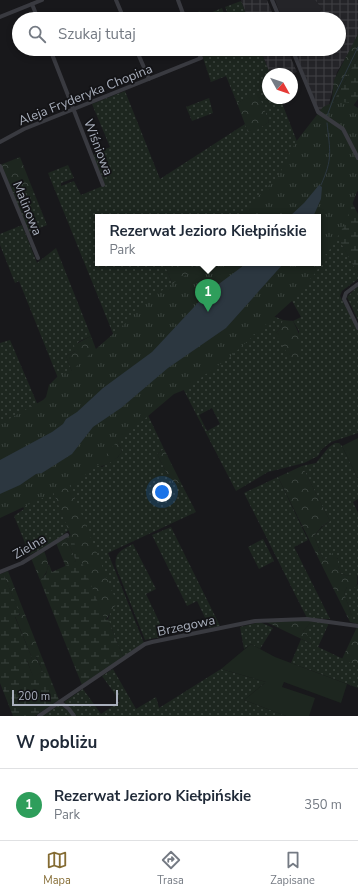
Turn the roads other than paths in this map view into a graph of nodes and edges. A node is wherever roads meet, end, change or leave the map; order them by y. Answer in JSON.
{"nodes":[{"id":1,"x":42,"y":0,"type":"edge"},
{"id":2,"x":116,"y":0,"type":"edge"},
{"id":3,"x":178,"y":0,"type":"edge"},
{"id":4,"x":272,"y":0,"type":"edge"},
{"id":5,"x":32,"y":4,"type":"junction"},
{"id":6,"x":35,"y":12,"type":"edge"},
{"id":7,"x":121,"y":12,"type":"edge"},
{"id":8,"x":182,"y":12,"type":"edge"},
{"id":9,"x":277,"y":12,"type":"edge"},
{"id":10,"x":0,"y":16,"type":"edge"},
{"id":11,"x":53,"y":56,"type":"edge"},
{"id":12,"x":139,"y":56,"type":"edge"},
{"id":13,"x":200,"y":56,"type":"edge"},
{"id":14,"x":295,"y":56,"type":"edge"},
{"id":15,"x":149,"y":79,"type":"junction"},
{"id":16,"x":74,"y":109,"type":"junction"},
{"id":17,"x":0,"y":142,"type":"edge"},
{"id":18,"x":358,"y":158,"type":"edge"},
{"id":19,"x":0,"y":166,"type":"edge"},
{"id":20,"x":103,"y":185,"type":"dead end"},
{"id":21,"x":38,"y":258,"type":"dead end"},
{"id":22,"x":358,"y":284,"type":"edge"},
{"id":23,"x":358,"y":328,"type":"edge"},
{"id":24,"x":67,"y":535,"type":"dead end"},
{"id":25,"x":0,"y":572,"type":"edge"},
{"id":26,"x":358,"y":626,"type":"edge"},
{"id":27,"x":60,"y":702,"type":"junction"},
{"id":28,"x":39,"y":716,"type":"edge"},
{"id":29,"x":74,"y":716,"type":"edge"}],
"edges":[{"from":1,"to":5,"type":"street"},
{"from":2,"to":7,"type":"street"},
{"from":3,"to":8,"type":"street"},
{"from":4,"to":9,"type":"street"},
{"from":5,"to":6,"type":"street"},
{"from":5,"to":10,"type":"street"},
{"from":11,"to":16,"type":"street","name":"Wiśniowa"},
{"from":12,"to":15,"type":"street"},
{"from":13,"to":15,"type":"street","name":"Aleja Fryderyka Chopina"},
{"from":14,"to":18,"type":"street"},
{"from":15,"to":16,"type":"street","name":"Aleja Fryderyka Chopina"},
{"from":16,"to":17,"type":"street","name":"Aleja Fryderyka Chopina"},
{"from":16,"to":20,"type":"street","name":"Wiśniowa"},
{"from":19,"to":21,"type":"street","name":"Malinowa"},
{"from":22,"to":23,"type":"street"},
{"from":24,"to":25,"type":"street","name":"Zielna"},
{"from":26,"to":27,"type":"street","name":"Brzegowa"},
{"from":27,"to":28,"type":"street","name":"Brzegowa"},
{"from":27,"to":29,"type":"street"}]}
